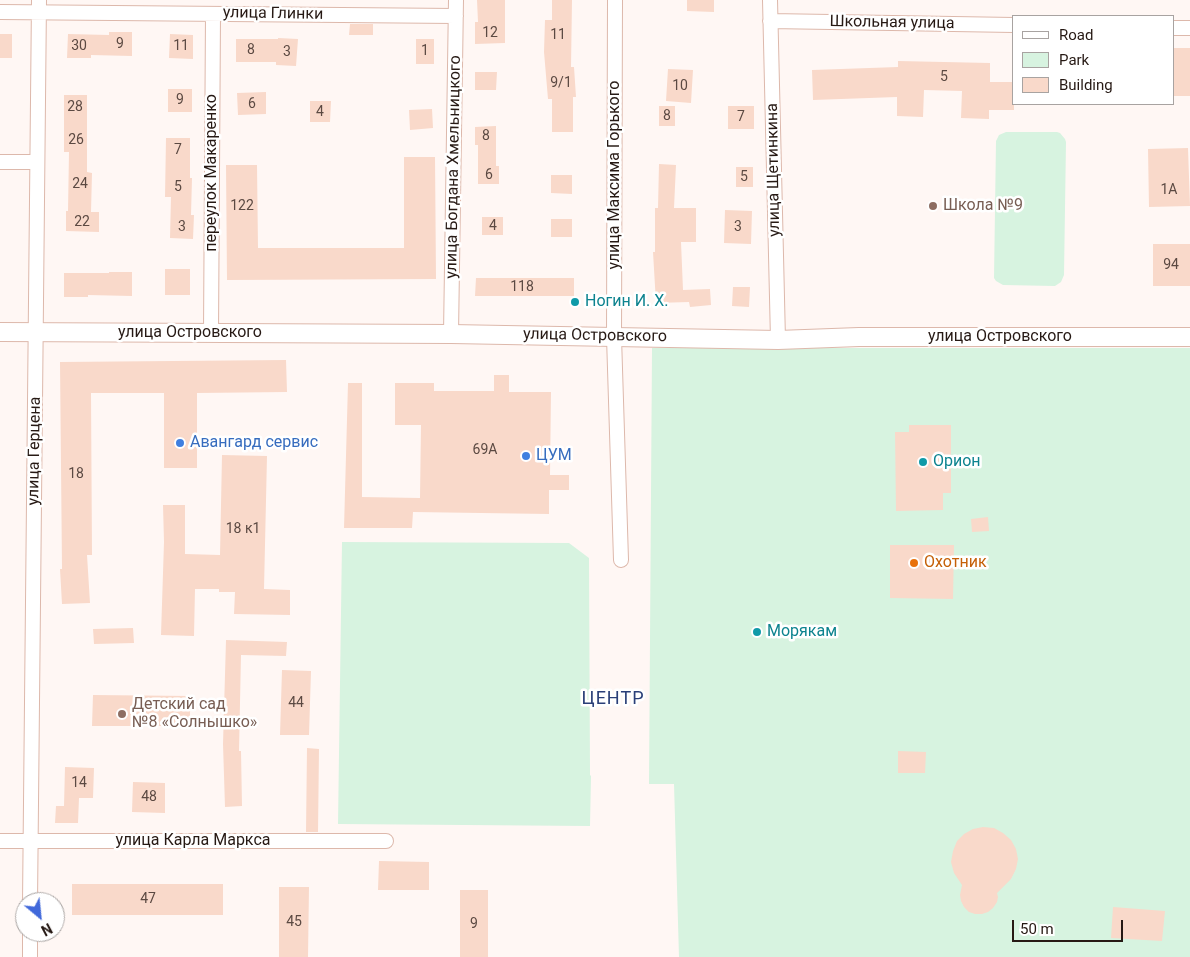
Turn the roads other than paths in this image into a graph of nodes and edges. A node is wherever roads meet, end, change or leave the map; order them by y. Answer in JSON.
{"nodes":[{"id":1,"x":456,"y":0,"type":"edge"},
{"id":2,"x":615,"y":0,"type":"edge"},
{"id":3,"x":770,"y":0,"type":"edge"},
{"id":4,"x":39,"y":6,"type":"edge"},
{"id":5,"x":0,"y":12,"type":"edge"},
{"id":6,"x":213,"y":14,"type":"junction"},
{"id":7,"x":456,"y":16,"type":"junction"},
{"id":8,"x":770,"y":21,"type":"junction"},
{"id":9,"x":1012,"y":25,"type":"edge"},
{"id":10,"x":1175,"y":28,"type":"edge"},
{"id":11,"x":1190,"y":28,"type":"edge"},
{"id":12,"x":0,"y":162,"type":"edge"},
{"id":13,"x":37,"y":162,"type":"junction"},
{"id":14,"x":0,"y":332,"type":"edge"},
{"id":15,"x":211,"y":332,"type":"junction"},
{"id":16,"x":36,"y":333,"type":"junction"},
{"id":17,"x":451,"y":334,"type":"junction"},
{"id":18,"x":614,"y":337,"type":"junction"},
{"id":19,"x":1190,"y":337,"type":"edge"},
{"id":20,"x":778,"y":340,"type":"junction"},
{"id":21,"x":621,"y":560,"type":"dead end"},
{"id":22,"x":0,"y":841,"type":"edge"},
{"id":23,"x":30,"y":841,"type":"junction"},
{"id":24,"x":386,"y":841,"type":"dead end"},
{"id":25,"x":30,"y":892,"type":"edge"},
{"id":26,"x":30,"y":942,"type":"edge"},
{"id":27,"x":30,"y":957,"type":"edge"}],
"edges":[{"from":1,"to":7,"type":"street","name":"улица Богдана Хмельницкого"},
{"from":2,"to":18,"type":"street","name":"улица Максима Горького"},
{"from":3,"to":8,"type":"street","name":"улица Щетинкина"},
{"from":4,"to":5,"type":"street","name":"улица Глинки"},
{"from":4,"to":6,"type":"street","name":"улица Глинки"},
{"from":4,"to":13,"type":"street","name":"улица Герцена"},
{"from":6,"to":7,"type":"street","name":"улица Глинки"},
{"from":6,"to":15,"type":"street","name":"переулок Макаренко"},
{"from":7,"to":17,"type":"street","name":"улица Богдана Хмельницкого"},
{"from":8,"to":9,"type":"street","name":"Школьная улица"},
{"from":8,"to":20,"type":"street","name":"улица Щетинкина"},
{"from":10,"to":11,"type":"street"},
{"from":12,"to":13,"type":"street"},
{"from":13,"to":16,"type":"street","name":"улица Герцена"},
{"from":14,"to":16,"type":"street","name":"улица Островского"},
{"from":15,"to":16,"type":"street","name":"улица Островского"},
{"from":15,"to":17,"type":"street","name":"улица Островского"},
{"from":16,"to":23,"type":"street","name":"улица Герцена"},
{"from":17,"to":18,"type":"street","name":"улица Островского"},
{"from":18,"to":20,"type":"street","name":"улица Островского"},
{"from":18,"to":21,"type":"street","name":"улица Максима Горького"},
{"from":19,"to":20,"type":"street","name":"улица Островского"},
{"from":22,"to":23,"type":"street","name":"улица Карла Маркса"},
{"from":23,"to":24,"type":"street","name":"улица Карла Маркса"},
{"from":23,"to":25,"type":"street","name":"улица Герцена"},
{"from":26,"to":27,"type":"street"}]}
